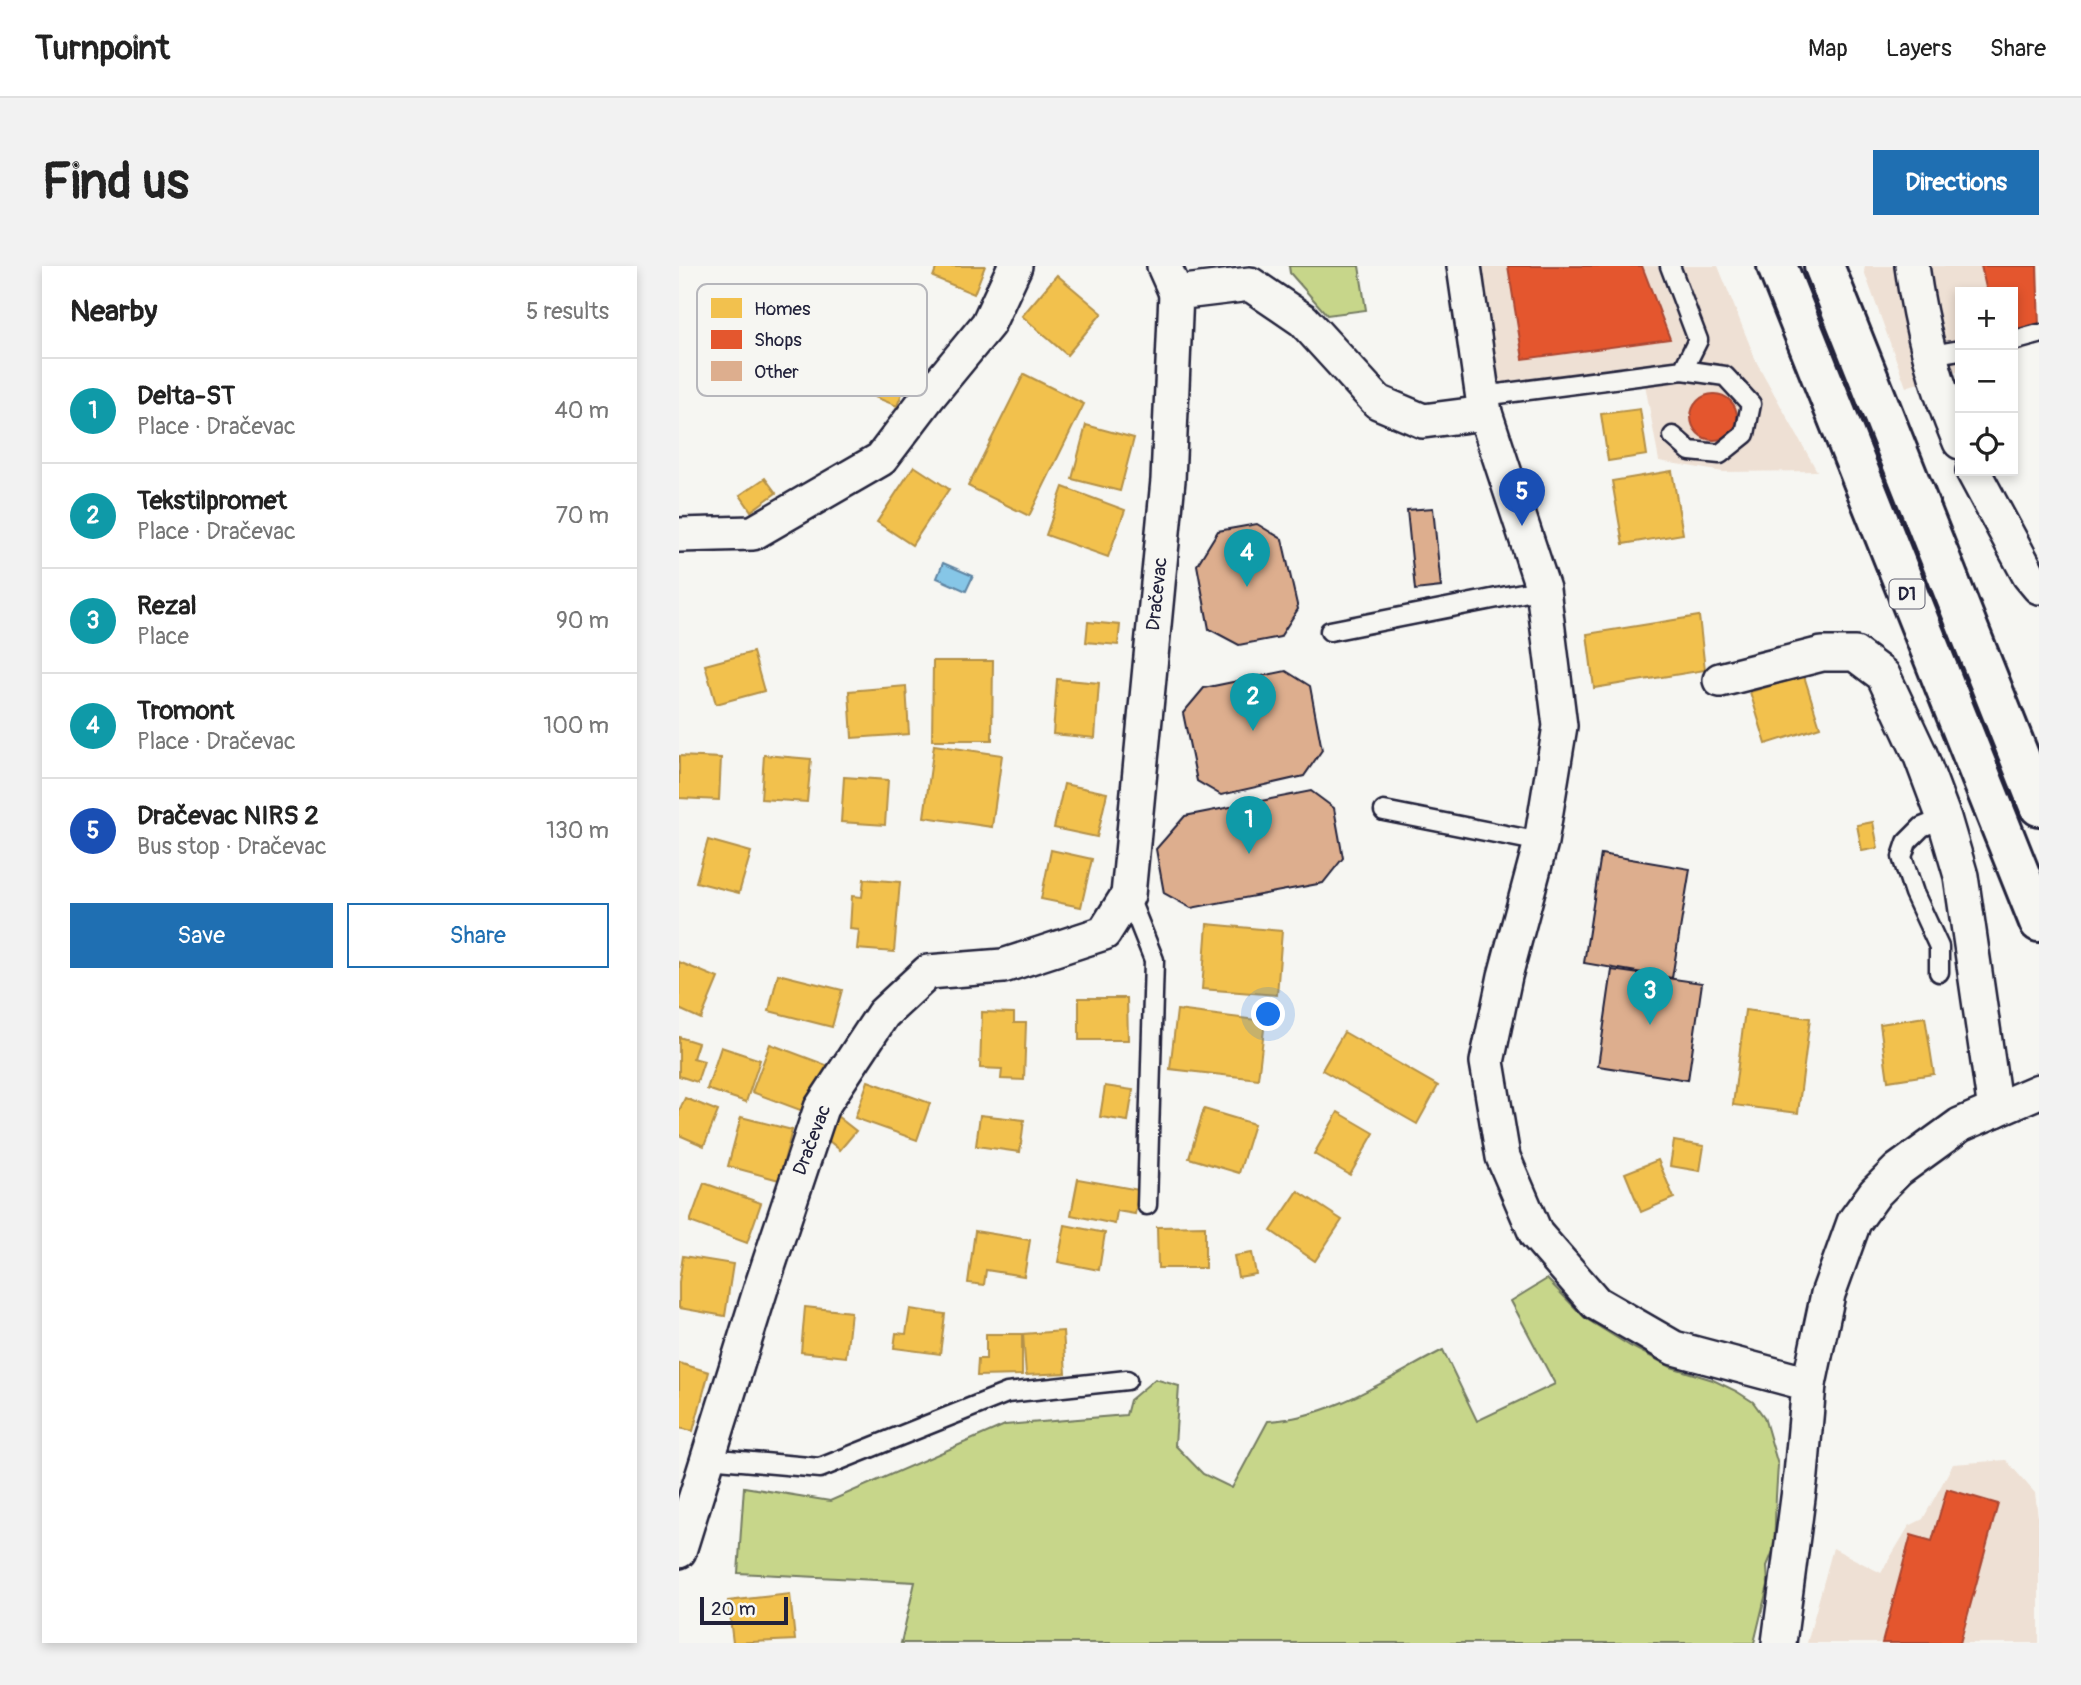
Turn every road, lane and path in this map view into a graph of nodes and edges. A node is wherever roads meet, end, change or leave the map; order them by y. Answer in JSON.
{"nodes":[{"id":1,"x":1015,"y":266,"type":"edge"},
{"id":2,"x":1464,"y":266,"type":"edge"},
{"id":3,"x":1670,"y":266,"type":"edge"},
{"id":4,"x":1777,"y":266,"type":"edge"},
{"id":5,"x":1824,"y":266,"type":"edge"},
{"id":6,"x":1912,"y":266,"type":"edge"},
{"id":7,"x":1170,"y":280,"type":"edge"},
{"id":8,"x":2039,"y":334,"type":"edge"},
{"id":9,"x":2018,"y":340,"type":"edge"},
{"id":10,"x":1945,"y":352,"type":"edge"},
{"id":11,"x":1683,"y":370,"type":"junction"},
{"id":12,"x":1484,"y":404,"type":"junction"},
{"id":13,"x":1955,"y":430,"type":"edge"},
{"id":14,"x":1673,"y":436,"type":"dead end"},
{"id":15,"x":1976,"y":476,"type":"edge"},
{"id":16,"x":679,"y":535,"type":"edge"},
{"id":17,"x":2039,"y":587,"type":"edge"},
{"id":18,"x":1543,"y":589,"type":"junction"},
{"id":19,"x":1329,"y":631,"type":"dead end"},
{"id":20,"x":1720,"y":680,"type":"dead end"},
{"id":21,"x":2039,"y":806,"type":"edge"},
{"id":22,"x":1384,"y":811,"type":"dead end"},
{"id":23,"x":1944,"y":818,"type":"junction"},
{"id":24,"x":1541,"y":842,"type":"junction"},
{"id":25,"x":1128,"y":895,"type":"junction"},
{"id":26,"x":2039,"y":922,"type":"edge"},
{"id":27,"x":1939,"y":972,"type":"dead end"},
{"id":28,"x":2039,"y":1091,"type":"edge"},
{"id":29,"x":1995,"y":1110,"type":"junction"},
{"id":30,"x":1147,"y":1205,"type":"dead end"},
{"id":31,"x":1127,"y":1380,"type":"dead end"},
{"id":32,"x":1809,"y":1384,"type":"junction"},
{"id":33,"x":707,"y":1458,"type":"junction"},
{"id":34,"x":679,"y":1551,"type":"edge"},
{"id":35,"x":1779,"y":1643,"type":"edge"}],
"edges":[{"from":1,"to":16,"type":"street"},
{"from":2,"to":12,"type":"street"},
{"from":3,"to":11,"type":"lane"},
{"from":4,"to":26,"type":"highway","number":"D1"},
{"from":5,"to":21,"type":"highway","number":"D1"},
{"from":6,"to":10,"type":"street"},
{"from":7,"to":12,"type":"street","name":"Dračevac"},
{"from":7,"to":25,"type":"street","name":"Dračevac"},
{"from":8,"to":9,"type":"lane"},
{"from":10,"to":13,"type":"street"},
{"from":11,"to":12,"type":"lane"},
{"from":11,"to":14,"type":"lane"},
{"from":12,"to":18,"type":"street"},
{"from":15,"to":17,"type":"street"},
{"from":18,"to":19,"type":"lane"},
{"from":18,"to":24,"type":"street"},
{"from":20,"to":23,"type":"street"},
{"from":22,"to":24,"type":"lane"},
{"from":23,"to":27,"type":"lane"},
{"from":23,"to":29,"type":"street"},
{"from":24,"to":32,"type":"street"},
{"from":25,"to":30,"type":"lane","name":"Dračevac"},
{"from":25,"to":33,"type":"street","name":"Dračevac"},
{"from":28,"to":29,"type":"street"},
{"from":29,"to":32,"type":"street"},
{"from":31,"to":33,"type":"lane"},
{"from":32,"to":35,"type":"street"},
{"from":33,"to":34,"type":"street","name":"Dračevac"}]}
